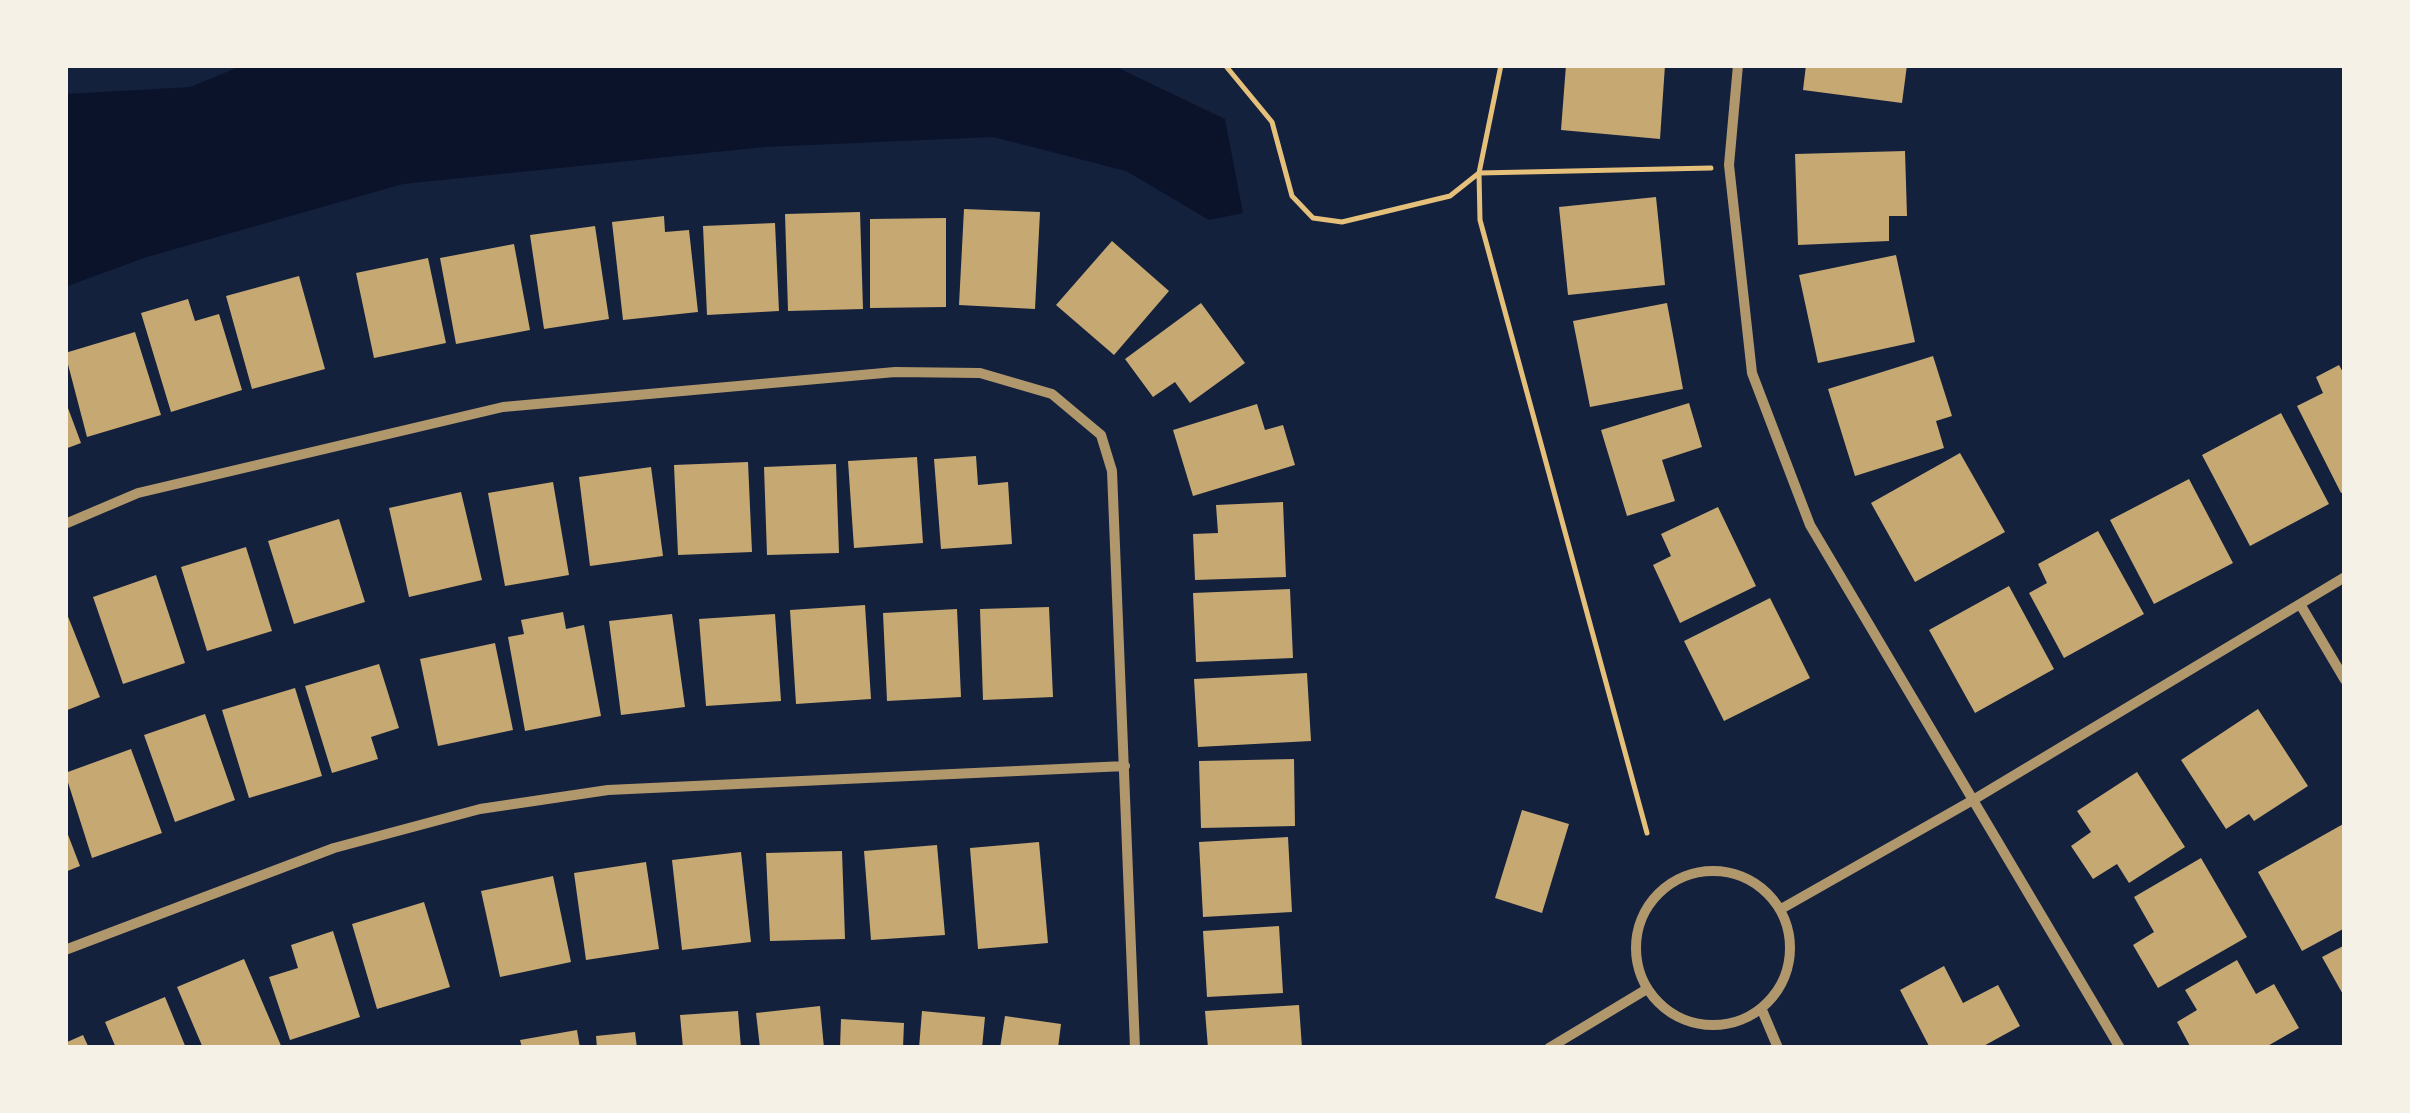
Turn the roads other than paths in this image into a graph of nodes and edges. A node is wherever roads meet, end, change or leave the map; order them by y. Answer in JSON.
{"nodes":[{"id":1,"x":1738,"y":65,"type":"edge"},
{"id":2,"x":65,"y":524,"type":"edge"},
{"id":3,"x":2345,"y":577,"type":"edge"},
{"id":4,"x":2300,"y":604,"type":"junction"},
{"id":5,"x":2345,"y":680,"type":"edge"},
{"id":6,"x":1125,"y":766,"type":"junction"},
{"id":7,"x":1973,"y":800,"type":"junction"},
{"id":8,"x":1780,"y":908,"type":"junction"},
{"id":9,"x":65,"y":950,"type":"edge"},
{"id":10,"x":1647,"y":990,"type":"junction"},
{"id":11,"x":1762,"y":1010,"type":"junction"},
{"id":12,"x":1136,"y":1048,"type":"edge"},
{"id":13,"x":1549,"y":1048,"type":"edge"},
{"id":14,"x":1778,"y":1048,"type":"edge"},
{"id":15,"x":2120,"y":1048,"type":"edge"}],
"edges":[{"from":1,"to":7,"type":"street"},
{"from":2,"to":6,"type":"street"},
{"from":3,"to":4,"type":"street"},
{"from":4,"to":5,"type":"street"},
{"from":4,"to":7,"type":"street"},
{"from":6,"to":9,"type":"street"},
{"from":6,"to":12,"type":"street"},
{"from":7,"to":8,"type":"street"},
{"from":7,"to":15,"type":"street"},
{"from":8,"to":10,"type":"street"},
{"from":8,"to":11,"type":"street"},
{"from":10,"to":11,"type":"street"},
{"from":10,"to":13,"type":"street"},
{"from":11,"to":14,"type":"street"}]}
